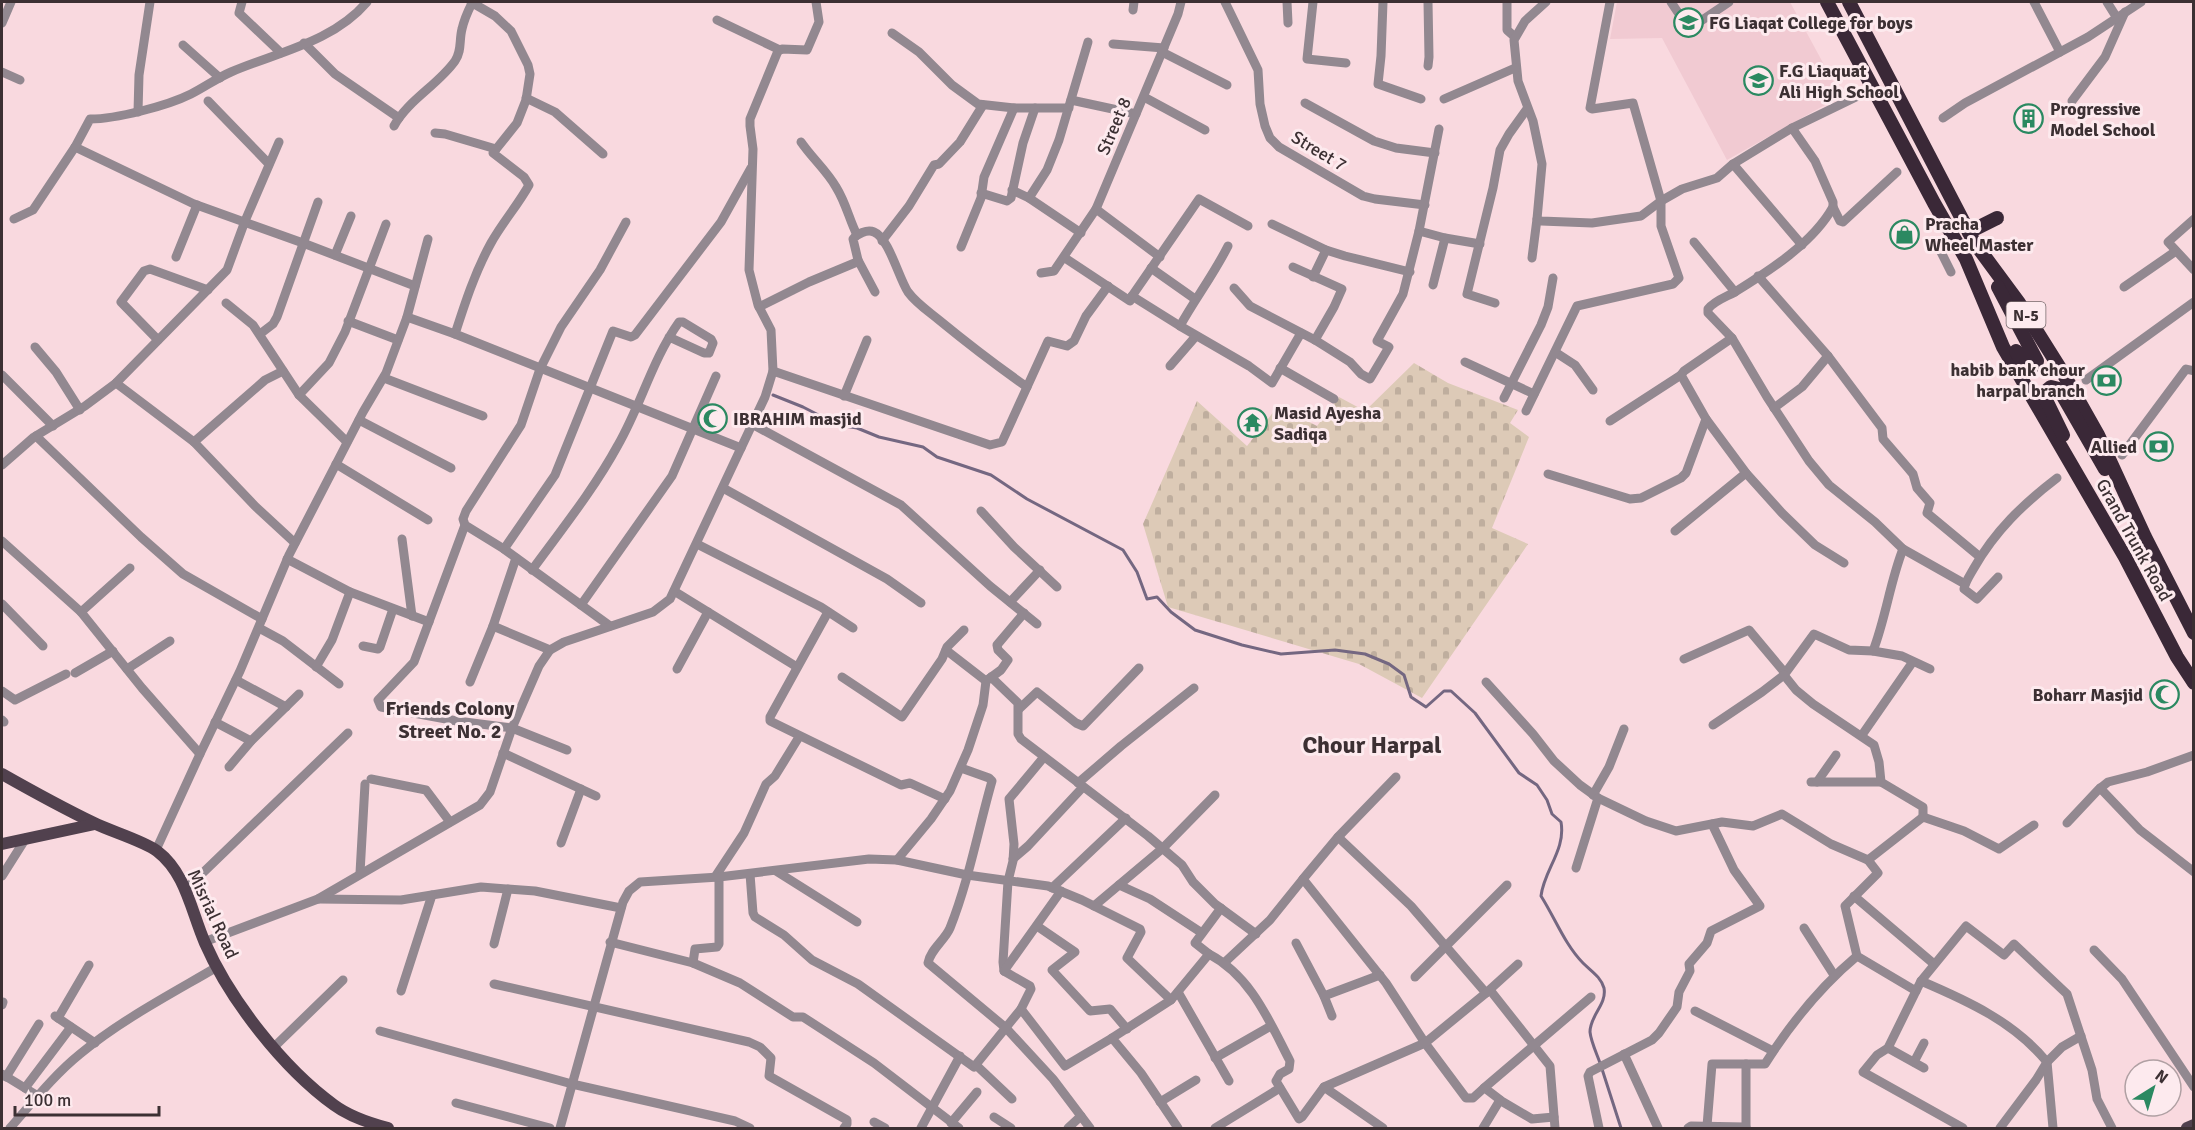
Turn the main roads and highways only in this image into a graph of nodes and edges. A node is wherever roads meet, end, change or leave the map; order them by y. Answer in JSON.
{"nodes":[{"id":1,"x":1827,"y":2,"type":"edge"},
{"id":2,"x":1849,"y":2,"type":"edge"},
{"id":3,"x":1997,"y":218,"type":"dead end"},
{"id":4,"x":1972,"y":237,"type":"junction"},
{"id":5,"x":1975,"y":278,"type":"junction"},
{"id":6,"x":2145,"y":537,"type":"junction"},
{"id":7,"x":2125,"y":557,"type":"junction"},
{"id":8,"x":2193,"y":633,"type":"edge"},
{"id":9,"x":2193,"y":683,"type":"edge"},
{"id":10,"x":2,"y":774,"type":"edge"},
{"id":11,"x":95,"y":824,"type":"junction"},
{"id":12,"x":2,"y":844,"type":"edge"},
{"id":13,"x":2193,"y":1125,"type":"edge"},
{"id":14,"x":388,"y":1128,"type":"edge"},
{"id":15,"x":2187,"y":1128,"type":"edge"}],
"edges":[{"from":1,"to":5,"type":"highway","name":"Grand Trunk Road","number":"N-5"},
{"from":2,"to":4,"type":"highway","name":"Grand Trunk Road","number":"N-5"},
{"from":3,"to":4,"type":"highway"},
{"from":4,"to":5,"type":"highway"},
{"from":4,"to":6,"type":"highway","name":"Grand Trunk Road","number":"N-5"},
{"from":5,"to":7,"type":"highway","name":"Grand Trunk Road","number":"N-5"},
{"from":6,"to":7,"type":"highway"},
{"from":6,"to":8,"type":"highway","name":"Grand Trunk Road","number":"N-5"},
{"from":7,"to":9,"type":"highway","name":"Grand Trunk Road","number":"N-5"},
{"from":10,"to":11,"type":"main road","name":"Misrial Road"},
{"from":11,"to":12,"type":"main road"},
{"from":11,"to":14,"type":"main road","name":"Misrial Road"},
{"from":13,"to":15,"type":"main road"}]}
